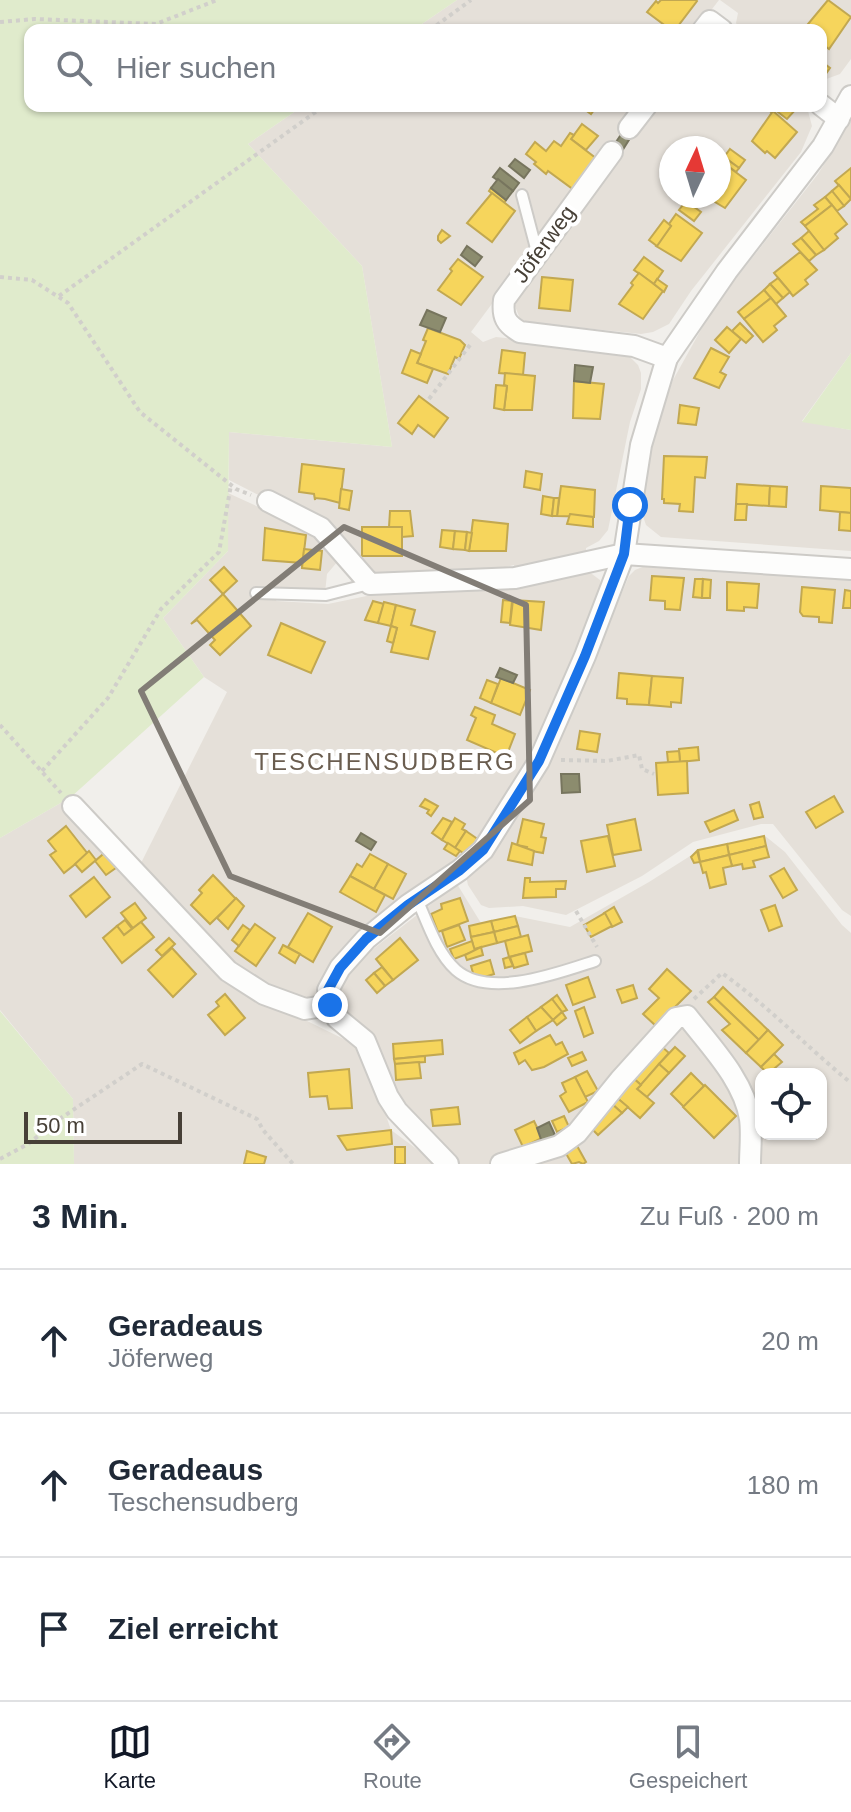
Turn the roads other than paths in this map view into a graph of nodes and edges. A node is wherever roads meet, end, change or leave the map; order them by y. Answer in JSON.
{"nodes":[{"id":1,"x":851,"y":96,"type":"edge"},
{"id":2,"x":827,"y":110,"type":"edge"},
{"id":3,"x":641,"y":112,"type":"edge"},
{"id":4,"x":839,"y":119,"type":"junction"},
{"id":5,"x":629,"y":128,"type":"dead end"},
{"id":6,"x":612,"y":152,"type":"dead end"},
{"id":7,"x":522,"y":195,"type":"dead end"},
{"id":8,"x":537,"y":252,"type":"junction"},
{"id":9,"x":667,"y":358,"type":"junction"},
{"id":10,"x":268,"y":501,"type":"road end"},
{"id":11,"x":624,"y":554,"type":"junction"},
{"id":12,"x":851,"y":569,"type":"edge"},
{"id":13,"x":370,"y":584,"type":"junction"},
{"id":14,"x":256,"y":593,"type":"dead end"},
{"id":15,"x":73,"y":806,"type":"road end"},
{"id":16,"x":417,"y":899,"type":"junction"},
{"id":17,"x":595,"y":961,"type":"road end"},
{"id":18,"x":330,"y":1005,"type":"junction"},
{"id":19,"x":448,"y":1164,"type":"edge"},
{"id":20,"x":501,"y":1164,"type":"edge"},
{"id":21,"x":750,"y":1164,"type":"edge"}],
"edges":[{"from":1,"to":4,"type":"street"},
{"from":2,"to":4,"type":"street"},
{"from":3,"to":5,"type":"street"},
{"from":4,"to":9,"type":"street"},
{"from":6,"to":8,"type":"street","name":"Jöferweg"},
{"from":7,"to":8,"type":"lane"},
{"from":8,"to":9,"type":"street","name":"Jöferweg"},
{"from":9,"to":11,"type":"street"},
{"from":10,"to":13,"type":"street"},
{"from":11,"to":12,"type":"street"},
{"from":11,"to":13,"type":"street"},
{"from":11,"to":16,"type":"street"},
{"from":13,"to":14,"type":"lane"},
{"from":15,"to":18,"type":"street"},
{"from":16,"to":17,"type":"lane"},
{"from":16,"to":18,"type":"street"},
{"from":18,"to":19,"type":"street"},
{"from":20,"to":21,"type":"street"}]}
